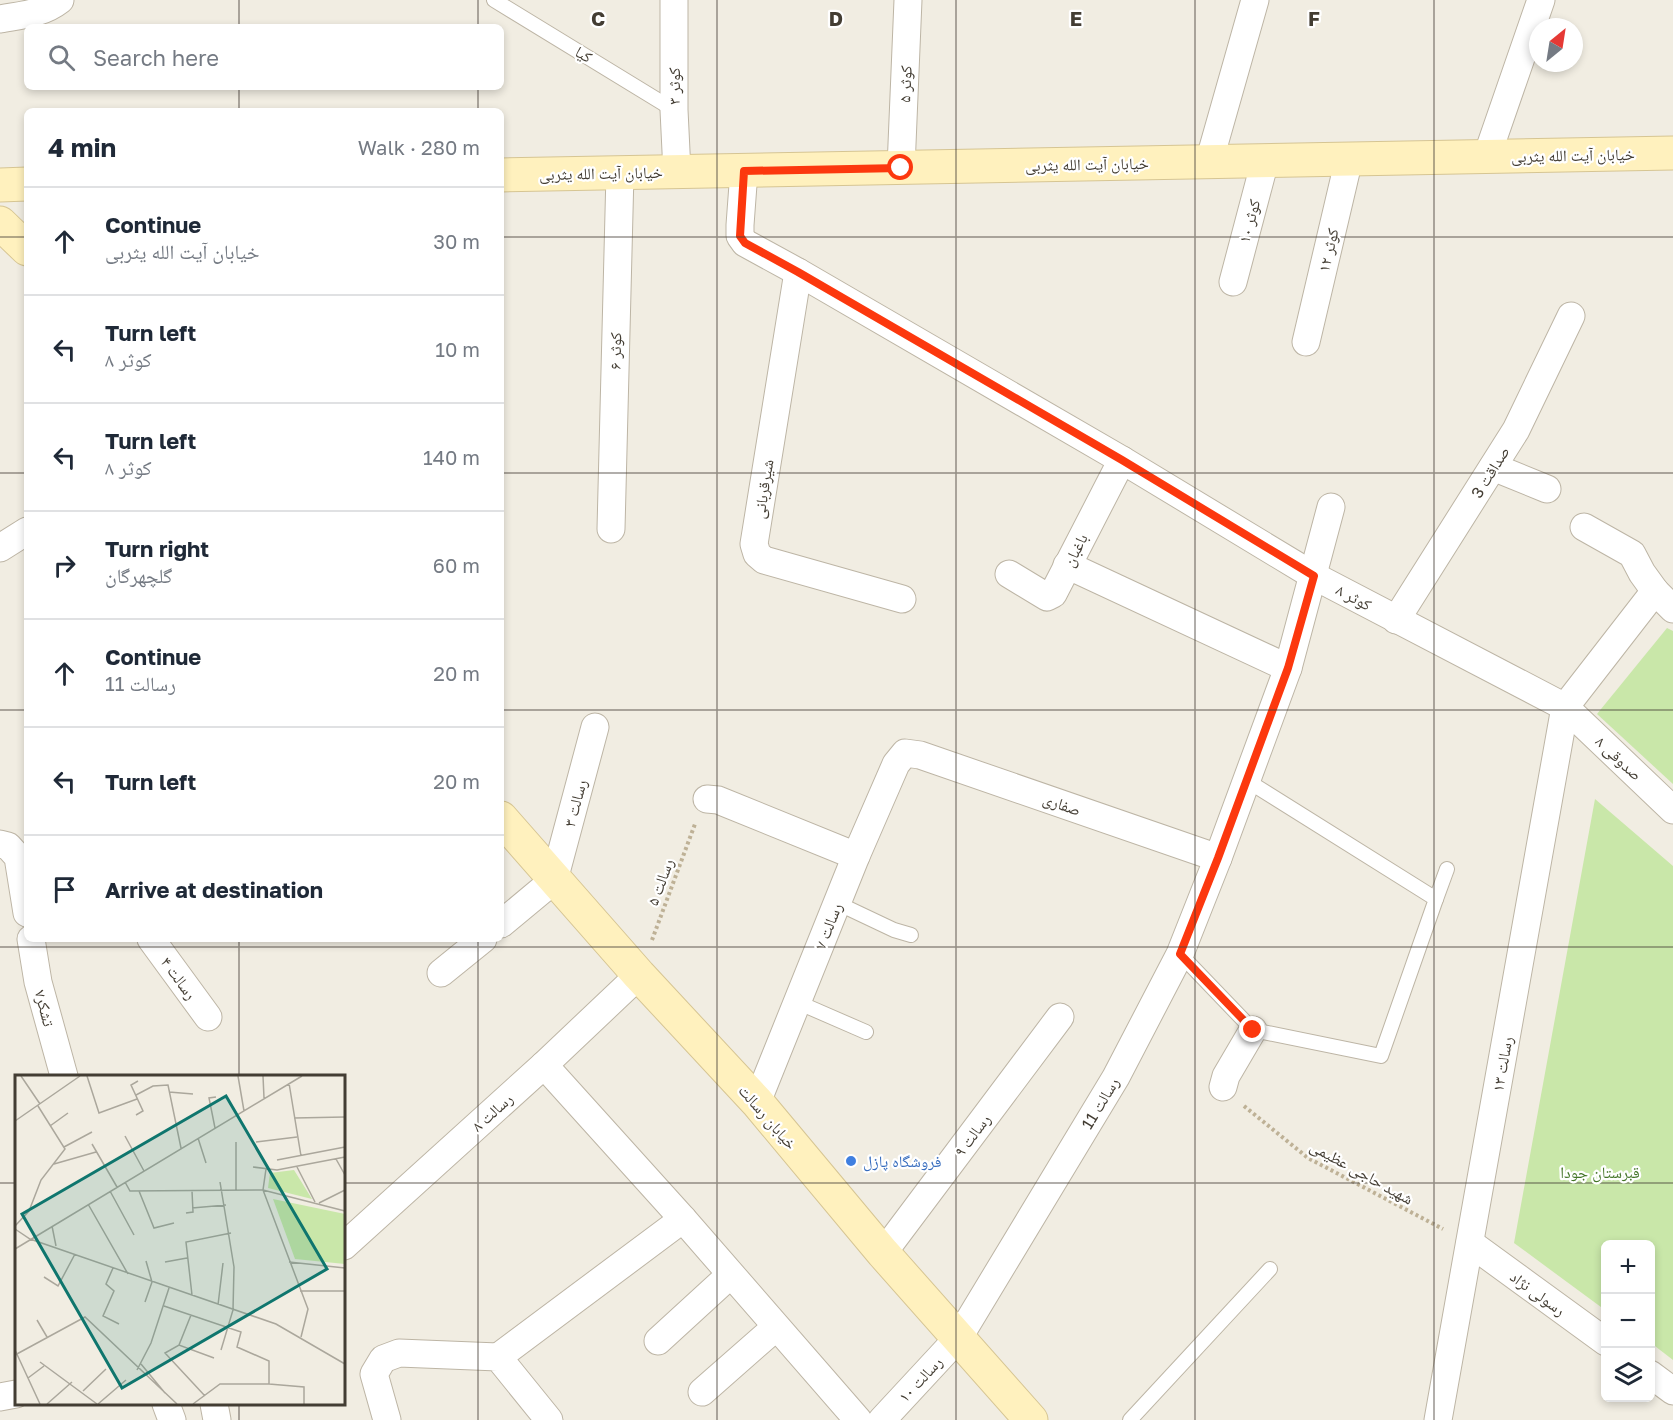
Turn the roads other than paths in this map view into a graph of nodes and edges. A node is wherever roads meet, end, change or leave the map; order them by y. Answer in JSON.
{"nodes":[{"id":1,"x":60,"y":0,"type":"edge"},
{"id":2,"x":494,"y":0,"type":"edge"},
{"id":3,"x":674,"y":0,"type":"edge"},
{"id":4,"x":908,"y":0,"type":"edge"},
{"id":5,"x":1255,"y":0,"type":"edge"},
{"id":6,"x":1541,"y":0,"type":"edge"},
{"id":7,"x":0,"y":19,"type":"edge"},
{"id":8,"x":674,"y":110,"type":"junction"},
{"id":9,"x":1673,"y":153,"type":"edge"},
{"id":10,"x":1487,"y":156,"type":"junction"},
{"id":11,"x":1349,"y":159,"type":"junction"},
{"id":12,"x":1265,"y":160,"type":"junction"},
{"id":13,"x":1209,"y":162,"type":"junction"},
{"id":14,"x":901,"y":168,"type":"junction"},
{"id":15,"x":744,"y":171,"type":"junction"},
{"id":16,"x":677,"y":172,"type":"junction"},
{"id":17,"x":620,"y":173,"type":"junction"},
{"id":18,"x":504,"y":175,"type":"edge"},
{"id":19,"x":24,"y":184,"type":"edge"},
{"id":20,"x":0,"y":185,"type":"edge"},
{"id":21,"x":0,"y":223,"type":"edge"},
{"id":22,"x":24,"y":246,"type":"edge"},
{"id":23,"x":798,"y":272,"type":"junction"},
{"id":24,"x":1233,"y":282,"type":"dead end"},
{"id":25,"x":1571,"y":316,"type":"dead end"},
{"id":26,"x":1306,"y":342,"type":"dead end"},
{"id":27,"x":1122,"y":460,"type":"junction"},
{"id":28,"x":1493,"y":467,"type":"junction"},
{"id":29,"x":1547,"y":489,"type":"dead end"},
{"id":30,"x":1331,"y":507,"type":"dead end"},
{"id":31,"x":1584,"y":527,"type":"dead end"},
{"id":32,"x":611,"y":529,"type":"dead end"},
{"id":33,"x":24,"y":533,"type":"edge"},
{"id":34,"x":0,"y":548,"type":"edge"},
{"id":35,"x":1067,"y":565,"type":"junction"},
{"id":36,"x":1008,"y":574,"type":"dead end"},
{"id":37,"x":1314,"y":576,"type":"junction"},
{"id":38,"x":902,"y":599,"type":"dead end"},
{"id":39,"x":1664,"y":600,"type":"edge"},
{"id":40,"x":1396,"y":620,"type":"junction"},
{"id":41,"x":1288,"y":668,"type":"junction"},
{"id":42,"x":1565,"y":707,"type":"junction"},
{"id":43,"x":595,"y":727,"type":"dead end"},
{"id":44,"x":905,"y":753,"type":"joint"},
{"id":45,"x":1246,"y":780,"type":"junction"},
{"id":46,"x":708,"y":800,"type":"road end"},
{"id":47,"x":1673,"y":810,"type":"edge"},
{"id":48,"x":504,"y":822,"type":"edge"},
{"id":49,"x":4,"y":845,"type":"edge"},
{"id":50,"x":856,"y":856,"type":"junction"},
{"id":51,"x":1218,"y":858,"type":"junction"},
{"id":52,"x":1447,"y":869,"type":"dead end"},
{"id":53,"x":554,"y":880,"type":"junction"},
{"id":54,"x":24,"y":894,"type":"edge"},
{"id":55,"x":1436,"y":899,"type":"junction"},
{"id":56,"x":837,"y":903,"type":"junction"},
{"id":57,"x":504,"y":922,"type":"edge"},
{"id":58,"x":911,"y":935,"type":"dead end"},
{"id":59,"x":31,"y":942,"type":"edge"},
{"id":60,"x":153,"y":942,"type":"edge"},
{"id":61,"x":479,"y":942,"type":"edge"},
{"id":62,"x":1180,"y":954,"type":"junction"},
{"id":63,"x":441,"y":974,"type":"dead end"},
{"id":64,"x":639,"y":975,"type":"junction"},
{"id":65,"x":797,"y":1002,"type":"junction"},
{"id":66,"x":208,"y":1017,"type":"dead end"},
{"id":67,"x":1060,"y":1017,"type":"dead end"},
{"id":68,"x":1253,"y":1030,"type":"junction"},
{"id":69,"x":866,"y":1032,"type":"dead end"},
{"id":70,"x":544,"y":1065,"type":"junction"},
{"id":71,"x":63,"y":1075,"type":"edge"},
{"id":72,"x":1223,"y":1087,"type":"road end"},
{"id":73,"x":757,"y":1102,"type":"junction"},
{"id":74,"x":682,"y":1219,"type":"junction"},
{"id":75,"x":1470,"y":1244,"type":"junction"},
{"id":76,"x":345,"y":1245,"type":"edge"},
{"id":77,"x":883,"y":1252,"type":"junction"},
{"id":78,"x":1270,"y":1269,"type":"dead end"},
{"id":79,"x":730,"y":1275,"type":"junction"},
{"id":80,"x":776,"y":1327,"type":"junction"},
{"id":81,"x":959,"y":1337,"type":"junction"},
{"id":82,"x":1601,"y":1339,"type":"edge"},
{"id":83,"x":658,"y":1341,"type":"dead end"},
{"id":84,"x":498,"y":1357,"type":"junction"},
{"id":85,"x":1655,"y":1378,"type":"edge"},
{"id":86,"x":1673,"y":1391,"type":"edge"},
{"id":87,"x":702,"y":1392,"type":"dead end"},
{"id":88,"x":15,"y":1394,"type":"edge"},
{"id":89,"x":0,"y":1397,"type":"edge"},
{"id":90,"x":166,"y":1405,"type":"edge"},
{"id":91,"x":214,"y":1405,"type":"edge"},
{"id":92,"x":172,"y":1420,"type":"edge"},
{"id":93,"x":217,"y":1420,"type":"edge"},
{"id":94,"x":387,"y":1420,"type":"edge"},
{"id":95,"x":549,"y":1420,"type":"edge"},
{"id":96,"x":858,"y":1420,"type":"edge"},
{"id":97,"x":882,"y":1420,"type":"edge"},
{"id":98,"x":1031,"y":1420,"type":"edge"},
{"id":99,"x":1130,"y":1420,"type":"edge"},
{"id":100,"x":1438,"y":1420,"type":"edge"}],
"edges":[{"from":1,"to":7,"type":"street"},
{"from":2,"to":8,"type":"lane","name":"کیا"},
{"from":3,"to":8,"type":"street","name":"کوثر ۳"},
{"from":4,"to":14,"type":"street","name":"کوثر ۵"},
{"from":5,"to":13,"type":"street"},
{"from":6,"to":10,"type":"street"},
{"from":8,"to":16,"type":"street","name":"کوثر ۳"},
{"from":9,"to":10,"type":"main road","name":"خیابان آیت الله یثربی"},
{"from":10,"to":11,"type":"main road","name":"خیابان آیت الله یثربی"},
{"from":11,"to":12,"type":"main road","name":"خیابان آیت الله یثربی"},
{"from":11,"to":26,"type":"street","name":"کوثر ۱۲"},
{"from":12,"to":13,"type":"main road","name":"خیابان آیت الله یثربی"},
{"from":12,"to":24,"type":"street","name":"کوثر ۱۰"},
{"from":13,"to":14,"type":"main road","name":"خیابان آیت الله یثربی"},
{"from":14,"to":15,"type":"main road","name":"خیابان آیت الله یثربی"},
{"from":15,"to":16,"type":"main road","name":"خیابان آیت الله یثربی"},
{"from":15,"to":23,"type":"street","name":"کوثر ۸"},
{"from":16,"to":17,"type":"main road","name":"خیابان آیت الله یثربی"},
{"from":17,"to":18,"type":"main road","name":"خیابان آیت الله یثربی"},
{"from":17,"to":32,"type":"street","name":"کوثر ۶"},
{"from":19,"to":20,"type":"main road"},
{"from":21,"to":22,"type":"main road"},
{"from":23,"to":27,"type":"street","name":"کوثر ۸"},
{"from":23,"to":38,"type":"street","name":"شیرقربانی"},
{"from":25,"to":28,"type":"street","name":"صداقت 3"},
{"from":27,"to":35,"type":"street","name":"باغبان"},
{"from":27,"to":37,"type":"street","name":"کوثر ۸"},
{"from":28,"to":29,"type":"street"},
{"from":28,"to":40,"type":"street","name":"صداقت 3"},
{"from":30,"to":37,"type":"street","name":"رسالت 11"},
{"from":31,"to":39,"type":"street"},
{"from":33,"to":34,"type":"street"},
{"from":35,"to":36,"type":"street","name":"باغبان"},
{"from":35,"to":41,"type":"street"},
{"from":37,"to":40,"type":"street","name":"کوثر ۸"},
{"from":37,"to":41,"type":"street","name":"رسالت 11"},
{"from":39,"to":42,"type":"street"},
{"from":40,"to":42,"type":"street","name":"کوثر ۸"},
{"from":41,"to":45,"type":"street","name":"رسالت 11"},
{"from":42,"to":47,"type":"street","name":"صدوقی ۸"},
{"from":42,"to":75,"type":"street","name":"رسالت ۱۳"},
{"from":43,"to":53,"type":"street","name":"رسالت ۳"},
{"from":44,"to":50,"type":"street","name":"رسالت ۷"},
{"from":44,"to":51,"type":"street","name":"صفاری"},
{"from":45,"to":51,"type":"street","name":"رسالت 11"},
{"from":45,"to":55,"type":"lane"},
{"from":46,"to":50,"type":"street"},
{"from":48,"to":53,"type":"main road","name":"خیابان رسالت"},
{"from":49,"to":54,"type":"street"},
{"from":50,"to":56,"type":"street","name":"رسالت ۷"},
{"from":51,"to":62,"type":"street","name":"رسالت 11"},
{"from":52,"to":55,"type":"lane"},
{"from":53,"to":57,"type":"street"},
{"from":53,"to":64,"type":"main road","name":"خیابان رسالت"},
{"from":55,"to":68,"type":"lane"},
{"from":56,"to":58,"type":"lane"},
{"from":56,"to":65,"type":"street","name":"رسالت ۷"},
{"from":59,"to":71,"type":"street","name":"تشکر۷"},
{"from":60,"to":66,"type":"street","name":"رسالت ۴"},
{"from":61,"to":63,"type":"street"},
{"from":62,"to":68,"type":"lane"},
{"from":62,"to":81,"type":"street","name":"رسالت 11"},
{"from":64,"to":70,"type":"street","name":"رسالت ۸"},
{"from":64,"to":73,"type":"main road","name":"خیابان رسالت"},
{"from":65,"to":69,"type":"lane"},
{"from":65,"to":73,"type":"street","name":"رسالت ۷"},
{"from":67,"to":77,"type":"street","name":"رسالت ۹"},
{"from":68,"to":72,"type":"street"},
{"from":70,"to":74,"type":"street"},
{"from":70,"to":76,"type":"street","name":"رسالت ۸"},
{"from":73,"to":77,"type":"main road","name":"خیابان رسالت"},
{"from":74,"to":79,"type":"street"},
{"from":74,"to":84,"type":"street"},
{"from":75,"to":82,"type":"street","name":"رسولی نژاد"},
{"from":75,"to":100,"type":"street","name":"رسالت ۱۳"},
{"from":77,"to":81,"type":"main road","name":"خیابان رسالت"},
{"from":78,"to":99,"type":"lane"},
{"from":79,"to":80,"type":"street"},
{"from":79,"to":83,"type":"street"},
{"from":80,"to":87,"type":"street"},
{"from":80,"to":96,"type":"street"},
{"from":81,"to":97,"type":"street","name":"رسالت ۱۰"},
{"from":81,"to":98,"type":"main road","name":"خیابان رسالت"},
{"from":84,"to":94,"type":"street"},
{"from":84,"to":95,"type":"street"},
{"from":85,"to":86,"type":"street"},
{"from":88,"to":89,"type":"street"},
{"from":90,"to":92,"type":"street"},
{"from":91,"to":93,"type":"street"}]}
